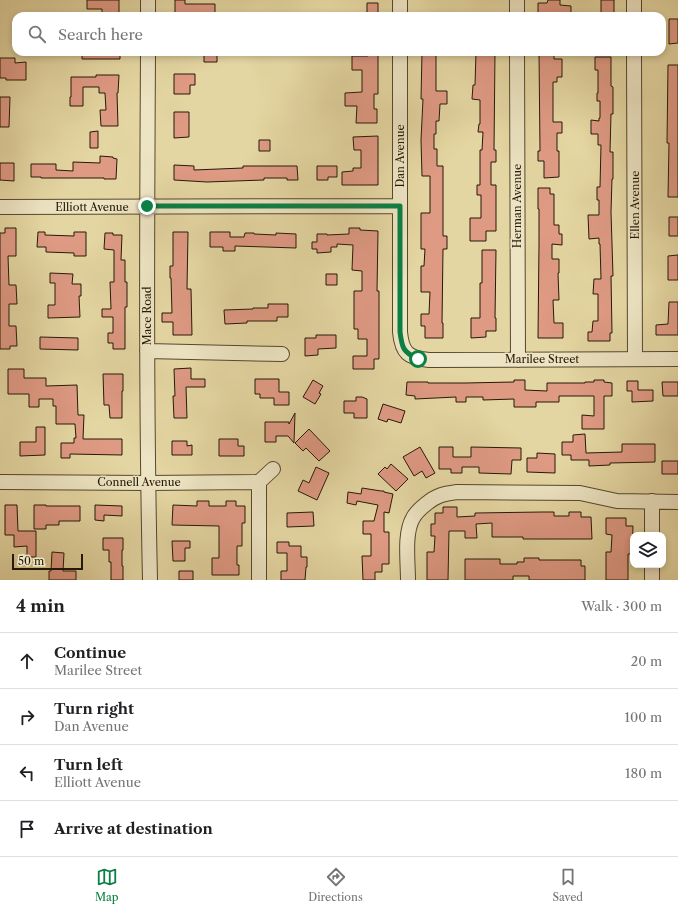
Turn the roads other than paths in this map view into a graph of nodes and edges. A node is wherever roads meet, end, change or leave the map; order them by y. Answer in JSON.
{"nodes":[{"id":1,"x":148,"y":0,"type":"edge"},
{"id":2,"x":400,"y":0,"type":"edge"},
{"id":3,"x":517,"y":0,"type":"edge"},
{"id":4,"x":634,"y":0,"type":"edge"},
{"id":5,"x":148,"y":12,"type":"edge"},
{"id":6,"x":400,"y":12,"type":"edge"},
{"id":7,"x":517,"y":12,"type":"edge"},
{"id":8,"x":634,"y":12,"type":"edge"},
{"id":9,"x":148,"y":56,"type":"edge"},
{"id":10,"x":400,"y":56,"type":"edge"},
{"id":11,"x":517,"y":56,"type":"edge"},
{"id":12,"x":634,"y":56,"type":"edge"},
{"id":13,"x":147,"y":206,"type":"junction"},
{"id":14,"x":400,"y":206,"type":"junction"},
{"id":15,"x":0,"y":207,"type":"edge"},
{"id":16,"x":147,"y":351,"type":"junction"},
{"id":17,"x":282,"y":354,"type":"dead end"},
{"id":18,"x":407,"y":354,"type":"joint"},
{"id":19,"x":635,"y":359,"type":"junction"},
{"id":20,"x":678,"y":359,"type":"edge"},
{"id":21,"x":518,"y":360,"type":"junction"},
{"id":22,"x":273,"y":469,"type":"dead end"},
{"id":23,"x":0,"y":482,"type":"edge"},
{"id":24,"x":259,"y":482,"type":"junction"},
{"id":25,"x":148,"y":483,"type":"junction"},
{"id":26,"x":652,"y":501,"type":"junction"},
{"id":27,"x":678,"y":502,"type":"edge"},
{"id":28,"x":652,"y":532,"type":"edge"},
{"id":29,"x":652,"y":568,"type":"edge"},
{"id":30,"x":150,"y":580,"type":"edge"},
{"id":31,"x":259,"y":580,"type":"edge"},
{"id":32,"x":408,"y":580,"type":"edge"},
{"id":33,"x":652,"y":580,"type":"edge"}],
"edges":[{"from":1,"to":5,"type":"street"},
{"from":2,"to":6,"type":"street"},
{"from":3,"to":7,"type":"street"},
{"from":4,"to":8,"type":"street"},
{"from":9,"to":13,"type":"street","name":"Mace Road"},
{"from":10,"to":14,"type":"street","name":"Dan Avenue"},
{"from":11,"to":21,"type":"street","name":"Herman Avenue"},
{"from":12,"to":19,"type":"street","name":"Ellen Avenue"},
{"from":13,"to":14,"type":"street","name":"Elliott Avenue"},
{"from":13,"to":15,"type":"street","name":"Elliott Avenue"},
{"from":13,"to":16,"type":"street","name":"Mace Road"},
{"from":14,"to":18,"type":"street","name":"Dan Avenue"},
{"from":16,"to":17,"type":"street"},
{"from":16,"to":25,"type":"street","name":"Mace Road"},
{"from":18,"to":21,"type":"street","name":"Marilee Street"},
{"from":19,"to":20,"type":"street","name":"Marilee Street"},
{"from":19,"to":21,"type":"street","name":"Marilee Street"},
{"from":22,"to":24,"type":"street"},
{"from":23,"to":25,"type":"street","name":"Connell Avenue"},
{"from":24,"to":25,"type":"street","name":"Connell Avenue"},
{"from":24,"to":31,"type":"street"},
{"from":25,"to":30,"type":"street","name":"Mace Road"},
{"from":26,"to":27,"type":"street"},
{"from":26,"to":28,"type":"street"},
{"from":26,"to":32,"type":"street"},
{"from":29,"to":33,"type":"street"}]}
